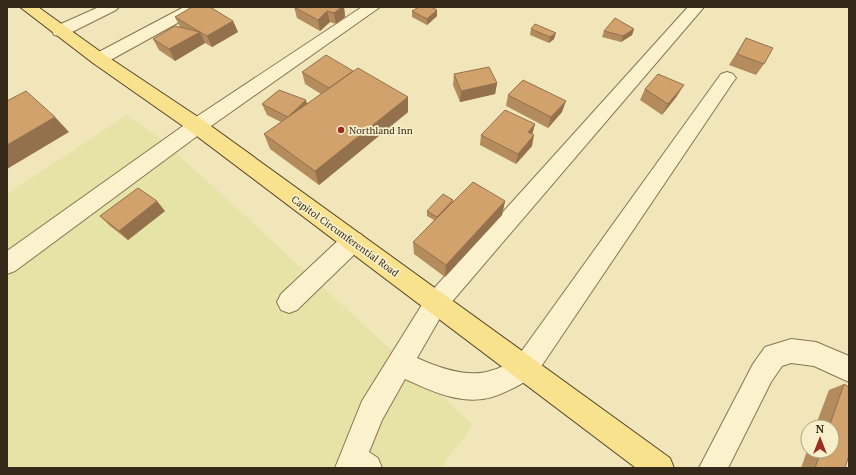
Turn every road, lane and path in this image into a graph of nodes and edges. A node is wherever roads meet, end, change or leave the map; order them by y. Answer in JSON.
{"nodes":[{"id":1,"x":28,"y":7,"type":"edge"},
{"id":2,"x":111,"y":7,"type":"edge"},
{"id":3,"x":196,"y":7,"type":"edge"},
{"id":4,"x":372,"y":7,"type":"edge"},
{"id":5,"x":696,"y":7,"type":"edge"},
{"id":6,"x":60,"y":31,"type":"junction"},
{"id":7,"x":99,"y":59,"type":"junction"},
{"id":8,"x":727,"y":78,"type":"dead end"},
{"id":9,"x":197,"y":126,"type":"junction"},
{"id":10,"x":353,"y":241,"type":"junction"},
{"id":11,"x":7,"y":264,"type":"edge"},
{"id":12,"x":289,"y":302,"type":"dead end"},
{"id":13,"x":436,"y":303,"type":"junction"},
{"id":14,"x":400,"y":363,"type":"junction"},
{"id":15,"x":525,"y":368,"type":"junction"},
{"id":16,"x":849,"y":369,"type":"edge"},
{"id":17,"x":645,"y":463,"type":"edge"},
{"id":18,"x":356,"y":465,"type":"edge"},
{"id":19,"x":713,"y":468,"type":"edge"}],
"edges":[{"from":1,"to":6,"type":"main road","name":"Capitol Circumferential Road"},
{"from":2,"to":6,"type":"street"},
{"from":3,"to":7,"type":"street"},
{"from":4,"to":9,"type":"street"},
{"from":5,"to":13,"type":"street"},
{"from":6,"to":7,"type":"main road","name":"Capitol Circumferential Road"},
{"from":7,"to":9,"type":"main road","name":"Capitol Circumferential Road"},
{"from":8,"to":15,"type":"street"},
{"from":9,"to":10,"type":"main road","name":"Capitol Circumferential Road"},
{"from":9,"to":11,"type":"street"},
{"from":10,"to":12,"type":"street"},
{"from":10,"to":13,"type":"main road","name":"Capitol Circumferential Road"},
{"from":13,"to":14,"type":"street"},
{"from":13,"to":15,"type":"main road","name":"Capitol Circumferential Road"},
{"from":14,"to":15,"type":"street"},
{"from":14,"to":18,"type":"street"},
{"from":15,"to":17,"type":"main road","name":"Capitol Circumferential Road"},
{"from":16,"to":19,"type":"street"}]}
